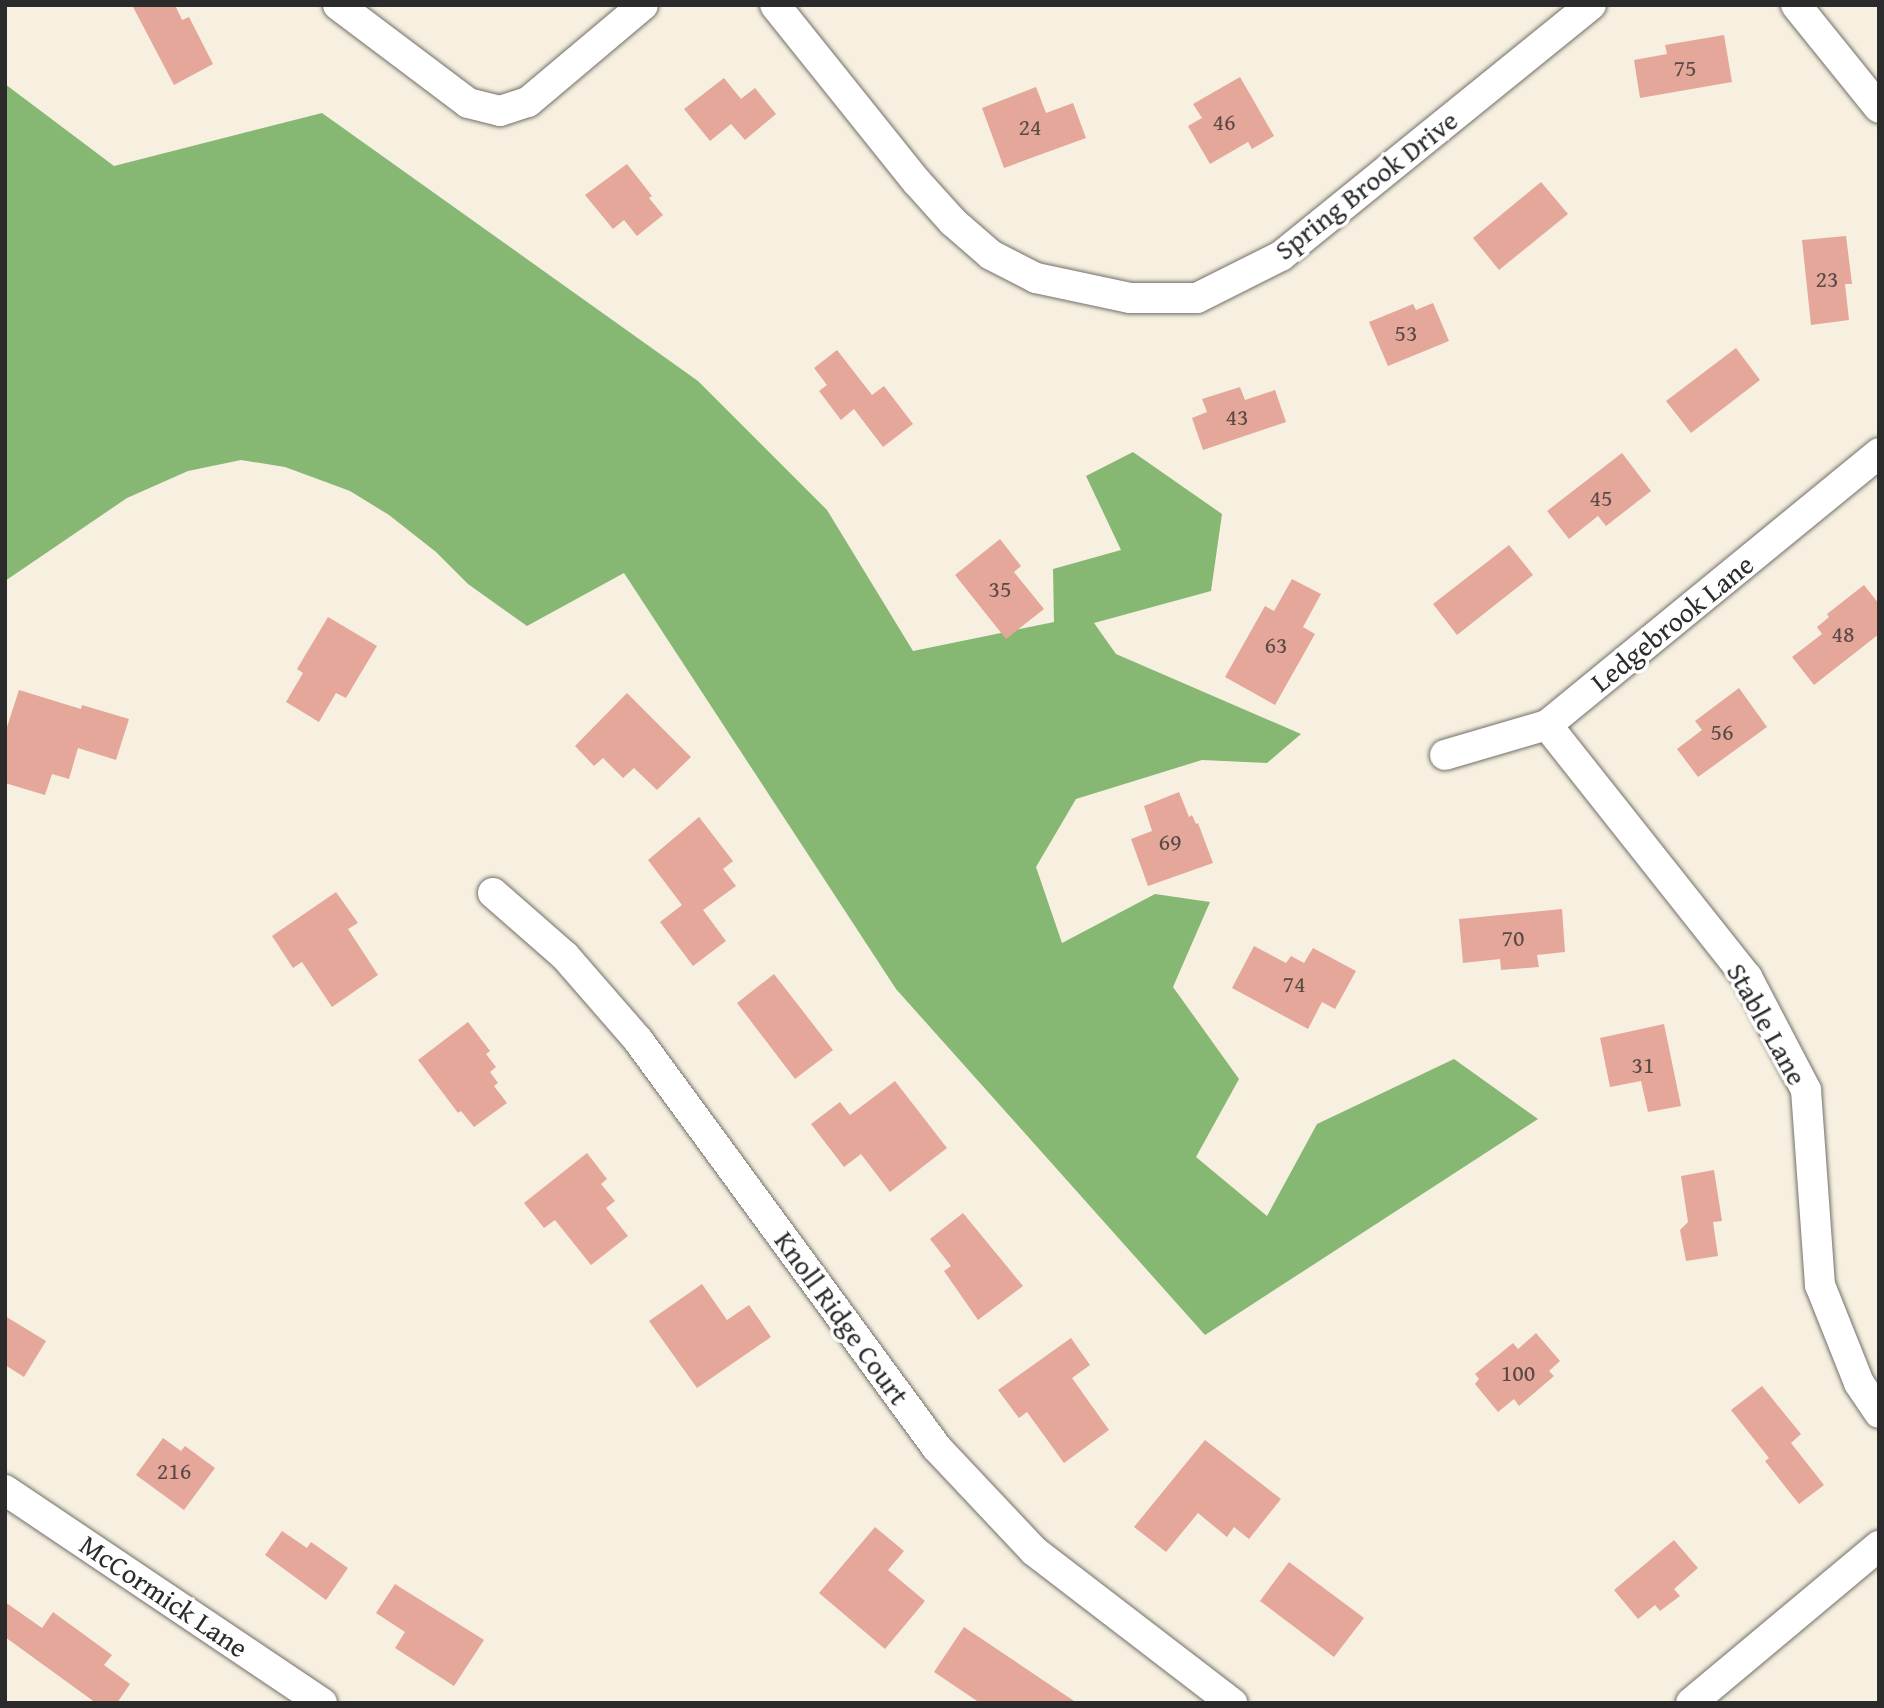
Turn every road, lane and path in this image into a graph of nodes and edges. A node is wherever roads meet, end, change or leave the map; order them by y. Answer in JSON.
{"nodes":[{"id":1,"x":338,"y":5,"type":"edge"},
{"id":2,"x":643,"y":5,"type":"edge"},
{"id":3,"x":775,"y":5,"type":"edge"},
{"id":4,"x":1591,"y":5,"type":"edge"},
{"id":5,"x":1796,"y":5,"type":"edge"},
{"id":6,"x":1879,"y":108,"type":"edge"},
{"id":7,"x":1879,"y":453,"type":"edge"},
{"id":8,"x":1547,"y":725,"type":"junction"},
{"id":9,"x":1445,"y":755,"type":"dead end"},
{"id":10,"x":493,"y":893,"type":"dead end"},
{"id":11,"x":1879,"y":1413,"type":"edge"},
{"id":12,"x":5,"y":1490,"type":"edge"},
{"id":13,"x":1879,"y":1546,"type":"edge"},
{"id":14,"x":322,"y":1703,"type":"edge"},
{"id":15,"x":1232,"y":1703,"type":"edge"},
{"id":16,"x":1691,"y":1703,"type":"edge"}],
"edges":[{"from":1,"to":2,"type":"street"},
{"from":3,"to":4,"type":"street","name":"Spring Brook Drive"},
{"from":5,"to":6,"type":"street"},
{"from":7,"to":8,"type":"street","name":"Ledgebrook Lane"},
{"from":8,"to":9,"type":"street","name":"Ledgebrook Lane"},
{"from":8,"to":11,"type":"street","name":"Stable Lane"},
{"from":10,"to":15,"type":"street","name":"Knoll Ridge Court"},
{"from":12,"to":14,"type":"street","name":"McCormick Lane"},
{"from":13,"to":16,"type":"street"}]}
